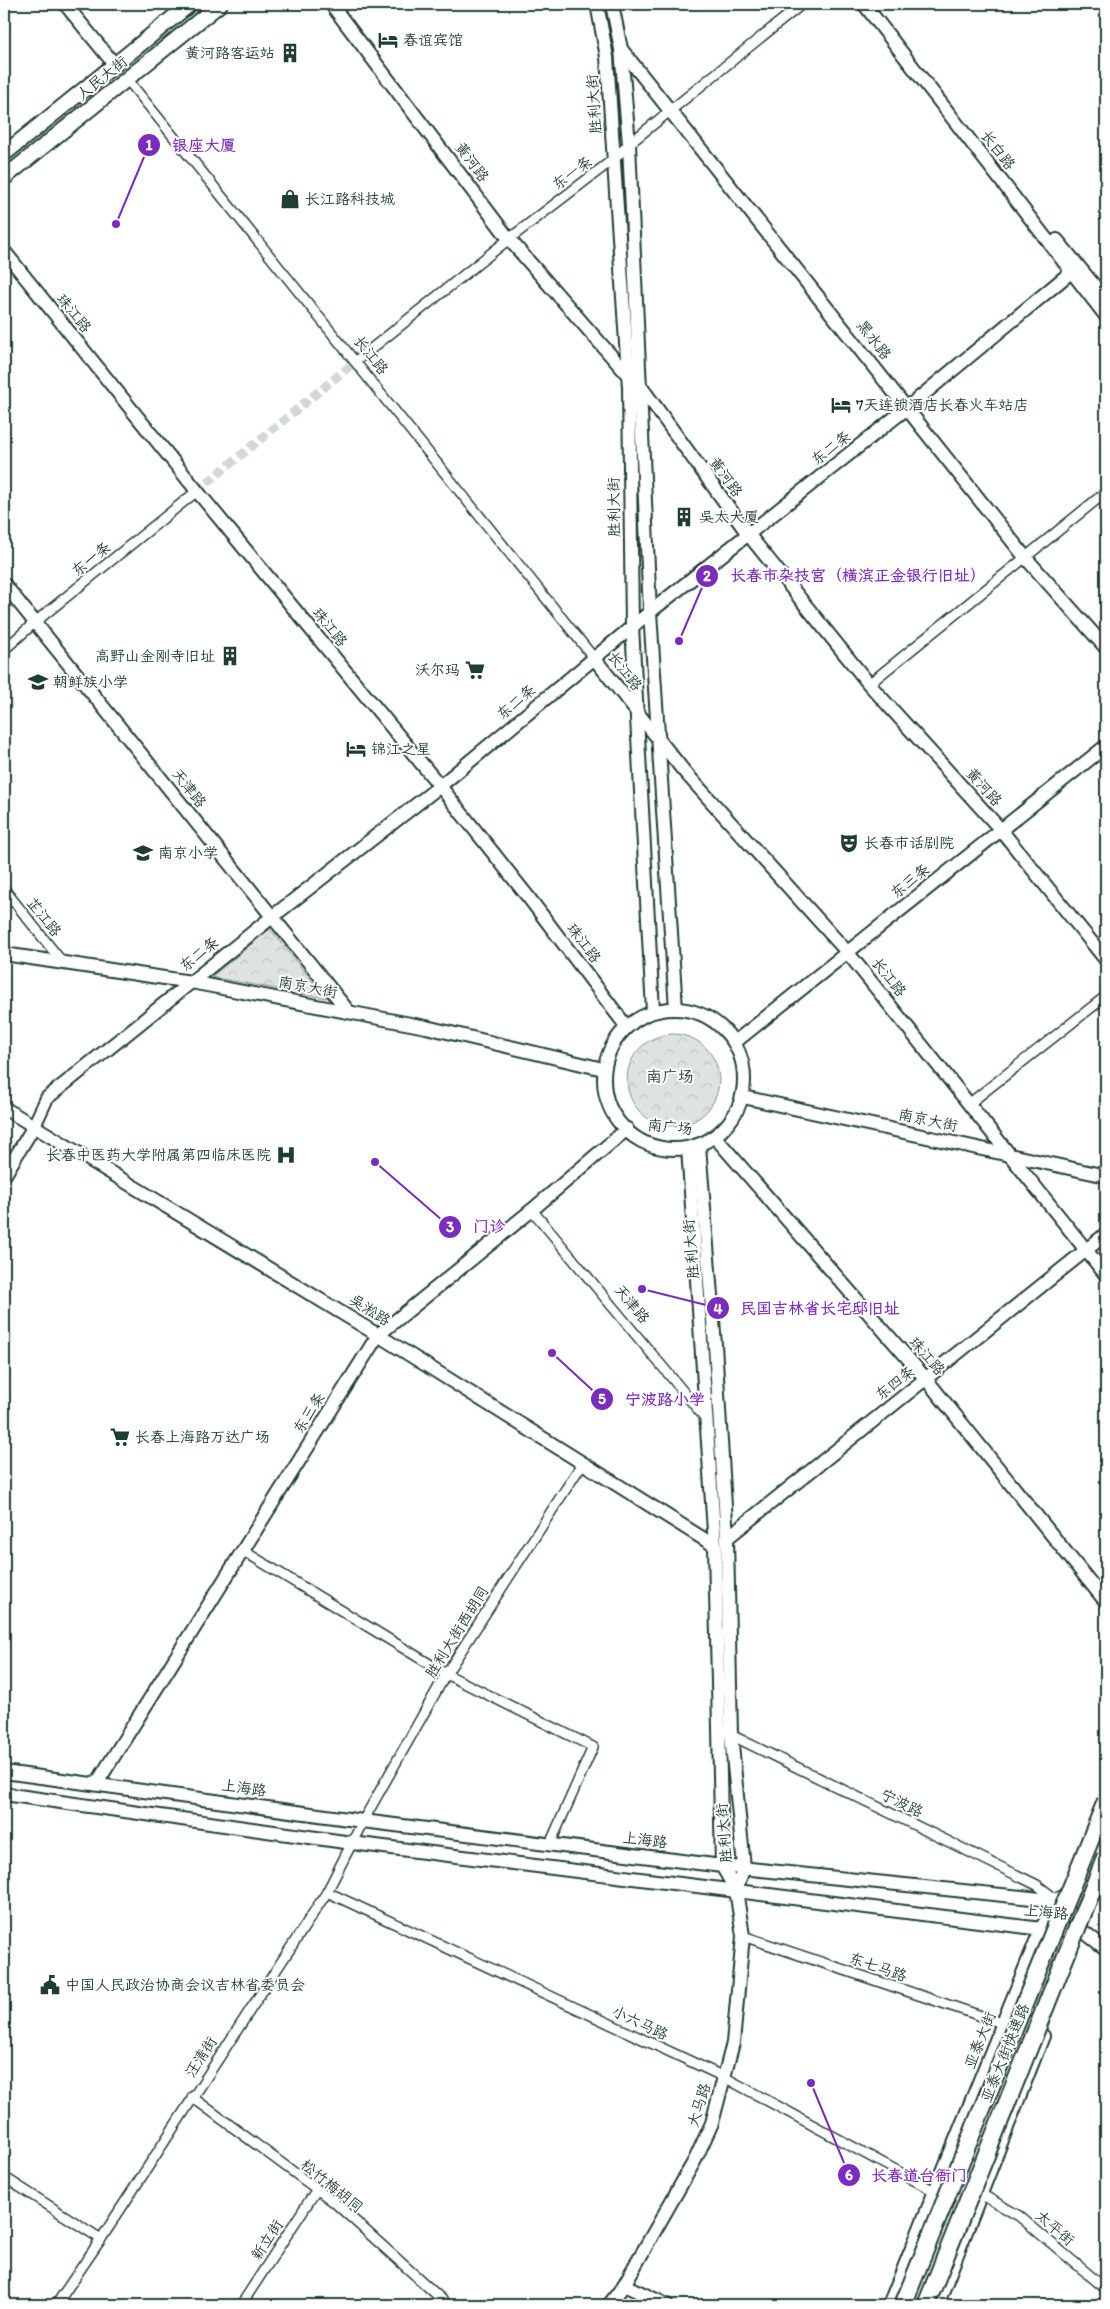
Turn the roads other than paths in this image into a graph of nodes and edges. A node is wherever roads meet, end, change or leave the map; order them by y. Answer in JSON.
{"nodes":[{"id":1,"x":65,"y":4,"type":"edge"},
{"id":2,"x":190,"y":4,"type":"edge"},
{"id":3,"x":220,"y":4,"type":"edge"},
{"id":4,"x":331,"y":4,"type":"edge"},
{"id":5,"x":597,"y":4,"type":"edge"},
{"id":6,"x":612,"y":4,"type":"edge"},
{"id":7,"x":802,"y":4,"type":"edge"},
{"id":8,"x":864,"y":4,"type":"edge"},
{"id":9,"x":872,"y":4,"type":"edge"},
{"id":10,"x":621,"y":49,"type":"junction"},
{"id":11,"x":115,"y":65,"type":"junction"},
{"id":12,"x":127,"y":79,"type":"junction"},
{"id":13,"x":672,"y":110,"type":"junction"},
{"id":14,"x":628,"y":144,"type":"junction"},
{"id":15,"x":4,"y":154,"type":"edge"},
{"id":16,"x":615,"y":158,"type":"junction"},
{"id":17,"x":4,"y":178,"type":"edge"},
{"id":18,"x":509,"y":239,"type":"junction"},
{"id":19,"x":4,"y":251,"type":"edge"},
{"id":20,"x":1072,"y":272,"type":"junction"},
{"id":21,"x":1106,"y":300,"type":"edge"},
{"id":22,"x":1106,"y":316,"type":"edge"},
{"id":23,"x":356,"y":361,"type":"junction"},
{"id":24,"x":628,"y":375,"type":"junction"},
{"id":25,"x":639,"y":384,"type":"junction"},
{"id":26,"x":907,"y":408,"type":"junction"},
{"id":27,"x":197,"y":491,"type":"junction"},
{"id":28,"x":1106,"y":492,"type":"edge"},
{"id":29,"x":748,"y":534,"type":"junction"},
{"id":30,"x":1025,"y":557,"type":"junction"},
{"id":31,"x":4,"y":584,"type":"edge"},
{"id":32,"x":650,"y":612,"type":"junction"},
{"id":33,"x":34,"y":622,"type":"junction"},
{"id":34,"x":632,"y":626,"type":"junction"},
{"id":35,"x":1106,"y":648,"type":"edge"},
{"id":36,"x":4,"y":650,"type":"edge"},
{"id":37,"x":594,"y":658,"type":"junction"},
{"id":38,"x":869,"y":684,"type":"junction"},
{"id":39,"x":638,"y":713,"type":"junction"},
{"id":40,"x":659,"y":740,"type":"junction"},
{"id":41,"x":1106,"y":746,"type":"edge"},
{"id":42,"x":440,"y":786,"type":"junction"},
{"id":43,"x":1001,"y":830,"type":"junction"},
{"id":44,"x":4,"y":889,"type":"edge"},
{"id":45,"x":272,"y":917,"type":"junction"},
{"id":46,"x":848,"y":952,"type":"junction"},
{"id":47,"x":4,"y":954,"type":"edge"},
{"id":48,"x":1106,"y":960,"type":"edge"},
{"id":49,"x":63,"y":963,"type":"junction"},
{"id":50,"x":192,"y":982,"type":"junction"},
{"id":51,"x":1106,"y":996,"type":"edge"},
{"id":52,"x":676,"y":1009,"type":"junction"},
{"id":53,"x":350,"y":1012,"type":"junction"},
{"id":54,"x":653,"y":1012,"type":"junction"},
{"id":55,"x":626,"y":1026,"type":"junction"},
{"id":56,"x":735,"y":1042,"type":"junction"},
{"id":57,"x":603,"y":1069,"type":"junction"},
{"id":58,"x":742,"y":1097,"type":"junction"},
{"id":59,"x":970,"y":1103,"type":"junction"},
{"id":60,"x":4,"y":1108,"type":"edge"},
{"id":61,"x":34,"y":1126,"type":"junction"},
{"id":62,"x":628,"y":1129,"type":"junction"},
{"id":63,"x":716,"y":1137,"type":"junction"},
{"id":64,"x":694,"y":1147,"type":"junction"},
{"id":65,"x":1009,"y":1154,"type":"junction"},
{"id":66,"x":4,"y":1176,"type":"edge"},
{"id":67,"x":1106,"y":1176,"type":"edge"},
{"id":68,"x":532,"y":1210,"type":"junction"},
{"id":69,"x":1106,"y":1234,"type":"edge"},
{"id":70,"x":1087,"y":1250,"type":"junction"},
{"id":71,"x":1106,"y":1275,"type":"edge"},
{"id":72,"x":378,"y":1334,"type":"junction"},
{"id":73,"x":926,"y":1379,"type":"junction"},
{"id":74,"x":706,"y":1419,"type":"junction"},
{"id":75,"x":582,"y":1464,"type":"junction"},
{"id":76,"x":727,"y":1538,"type":"junction"},
{"id":77,"x":715,"y":1546,"type":"junction"},
{"id":78,"x":242,"y":1550,"type":"junction"},
{"id":79,"x":1106,"y":1602,"type":"edge"},
{"id":80,"x":446,"y":1674,"type":"junction"},
{"id":81,"x":731,"y":1734,"type":"junction"},
{"id":82,"x":4,"y":1772,"type":"edge"},
{"id":83,"x":97,"y":1783,"type":"junction"},
{"id":84,"x":1106,"y":1789,"type":"edge"},
{"id":85,"x":4,"y":1794,"type":"edge"},
{"id":86,"x":1106,"y":1801,"type":"edge"},
{"id":87,"x":363,"y":1821,"type":"junction"},
{"id":88,"x":352,"y":1843,"type":"junction"},
{"id":89,"x":550,"y":1844,"type":"junction"},
{"id":90,"x":1106,"y":1856,"type":"edge"},
{"id":91,"x":722,"y":1866,"type":"junction"},
{"id":92,"x":744,"y":1867,"type":"junction"},
{"id":93,"x":1106,"y":1870,"type":"edge"},
{"id":94,"x":736,"y":1890,"type":"junction"},
{"id":95,"x":326,"y":1892,"type":"junction"},
{"id":96,"x":1060,"y":1901,"type":"junction"},
{"id":97,"x":1042,"y":1929,"type":"junction"},
{"id":98,"x":1083,"y":1931,"type":"junction"},
{"id":99,"x":743,"y":1936,"type":"junction"},
{"id":100,"x":1106,"y":1948,"type":"edge"},
{"id":101,"x":1004,"y":2024,"type":"junction"},
{"id":102,"x":724,"y":2077,"type":"junction"},
{"id":103,"x":192,"y":2097,"type":"junction"},
{"id":104,"x":4,"y":2177,"type":"edge"},
{"id":105,"x":317,"y":2189,"type":"junction"},
{"id":106,"x":936,"y":2192,"type":"junction"},
{"id":107,"x":982,"y":2194,"type":"junction"},
{"id":108,"x":101,"y":2239,"type":"junction"},
{"id":109,"x":624,"y":2285,"type":"junction"},
{"id":110,"x":1106,"y":2289,"type":"edge"},
{"id":111,"x":56,"y":2305,"type":"edge"},
{"id":112,"x":241,"y":2305,"type":"edge"},
{"id":113,"x":448,"y":2305,"type":"edge"},
{"id":114,"x":609,"y":2305,"type":"edge"},
{"id":115,"x":667,"y":2305,"type":"edge"},
{"id":116,"x":890,"y":2305,"type":"edge"},
{"id":117,"x":904,"y":2305,"type":"edge"},
{"id":118,"x":926,"y":2305,"type":"edge"},
{"id":119,"x":936,"y":2305,"type":"edge"}],
"edges":[{"from":1,"to":11,"type":"main road"},
{"from":2,"to":11,"type":"main road","name":"人民大街"},
{"from":3,"to":12,"type":"main road","name":"人民大街"},
{"from":4,"to":18,"type":"main road","name":"黄河路"},
{"from":5,"to":16,"type":"main road","name":"胜利大街"},
{"from":6,"to":10,"type":"main road","name":"胜利大街"},
{"from":7,"to":13,"type":"street","name":"东一条"},
{"from":8,"to":20,"type":"main road","name":"长白路"},
{"from":9,"to":21,"type":"main road","name":"长白路"},
{"from":10,"to":13,"type":"main road","name":"黑水路"},
{"from":10,"to":14,"type":"main road","name":"胜利大街"},
{"from":11,"to":15,"type":"main road","name":"人民大街"},
{"from":12,"to":17,"type":"main road","name":"人民大街"},
{"from":12,"to":23,"type":"street","name":"长江路"},
{"from":13,"to":14,"type":"street","name":"东一条"},
{"from":13,"to":26,"type":"main road","name":"黑水路"},
{"from":14,"to":16,"type":"street","name":"东一条"},
{"from":14,"to":25,"type":"main road","name":"胜利大街"},
{"from":16,"to":18,"type":"street","name":"东一条"},
{"from":16,"to":24,"type":"main road","name":"胜利大街"},
{"from":18,"to":23,"type":"street","name":"东一条"},
{"from":18,"to":24,"type":"main road","name":"黄河路"},
{"from":19,"to":27,"type":"main road","name":"珠江路"},
{"from":20,"to":22,"type":"main road","name":"长白路"},
{"from":20,"to":26,"type":"main road","name":"东二条"},
{"from":23,"to":37,"type":"street","name":"长江路"},
{"from":24,"to":25,"type":"main road","name":"黄河路"},
{"from":24,"to":34,"type":"main road","name":"胜利大街"},
{"from":25,"to":29,"type":"main road","name":"黄河路"},
{"from":25,"to":32,"type":"main road","name":"胜利大街"},
{"from":26,"to":29,"type":"main road","name":"东二条"},
{"from":26,"to":30,"type":"main road","name":"黑水路"},
{"from":27,"to":33,"type":"street","name":"东一条"},
{"from":27,"to":42,"type":"main road","name":"珠江路"},
{"from":28,"to":30,"type":"street"},
{"from":29,"to":32,"type":"main road","name":"东二条"},
{"from":29,"to":38,"type":"main road","name":"黄河路"},
{"from":30,"to":35,"type":"main road","name":"黑水路"},
{"from":30,"to":38,"type":"street"},
{"from":31,"to":33,"type":"main road","name":"天津路"},
{"from":32,"to":34,"type":"main road","name":"东二条"},
{"from":32,"to":40,"type":"main road","name":"胜利大街"},
{"from":33,"to":36,"type":"street","name":"东一条"},
{"from":33,"to":45,"type":"main road","name":"天津路"},
{"from":34,"to":37,"type":"main road","name":"东二条"},
{"from":34,"to":39,"type":"main road","name":"胜利大街"},
{"from":37,"to":39,"type":"main road","name":"长江路"},
{"from":37,"to":42,"type":"main road","name":"东二条"},
{"from":38,"to":43,"type":"main road","name":"黄河路"},
{"from":39,"to":40,"type":"main road","name":"长江路"},
{"from":39,"to":54,"type":"main road","name":"胜利大街"},
{"from":40,"to":46,"type":"main road","name":"长江路"},
{"from":40,"to":52,"type":"main road","name":"胜利大街"},
{"from":41,"to":43,"type":"main road","name":"东三条"},
{"from":42,"to":45,"type":"main road","name":"东二条"},
{"from":42,"to":55,"type":"main road","name":"珠江路"},
{"from":43,"to":46,"type":"main road","name":"东三条"},
{"from":43,"to":48,"type":"main road","name":"黄河路"},
{"from":44,"to":49,"type":"street","name":"芷江路"},
{"from":45,"to":50,"type":"main road","name":"东二条"},
{"from":45,"to":53,"type":"main road","name":"天津路"},
{"from":46,"to":56,"type":"main road","name":"东三条"},
{"from":46,"to":59,"type":"main road","name":"长江路"},
{"from":47,"to":49,"type":"main road","name":"南京大街"},
{"from":49,"to":50,"type":"main road","name":"南京大街"},
{"from":50,"to":53,"type":"main road","name":"南京大街"},
{"from":50,"to":61,"type":"main road","name":"东二条"},
{"from":51,"to":59,"type":"street"},
{"from":52,"to":54,"type":"main road","name":"南广场"},
{"from":52,"to":56,"type":"main road","name":"南广场"},
{"from":53,"to":57,"type":"main road","name":"南京大街"},
{"from":54,"to":55,"type":"main road","name":"南广场"},
{"from":55,"to":57,"type":"main road","name":"南广场"},
{"from":56,"to":58,"type":"main road","name":"南广场"},
{"from":57,"to":62,"type":"main road","name":"南广场"},
{"from":58,"to":63,"type":"main road","name":"南广场"},
{"from":58,"to":65,"type":"main road","name":"南京大街"},
{"from":59,"to":65,"type":"main road","name":"长江路"},
{"from":60,"to":61,"type":"main road","name":"吴淞路"},
{"from":61,"to":66,"type":"main road","name":"东二条"},
{"from":61,"to":72,"type":"main road","name":"吴淞路"},
{"from":62,"to":64,"type":"main road","name":"南广场"},
{"from":62,"to":68,"type":"main road","name":"东三条"},
{"from":63,"to":64,"type":"main road","name":"南广场"},
{"from":63,"to":73,"type":"main road","name":"珠江路"},
{"from":64,"to":74,"type":"main road","name":"胜利大街"},
{"from":64,"to":76,"type":"main road","name":"胜利大街"},
{"from":65,"to":67,"type":"main road","name":"南京大街"},
{"from":65,"to":70,"type":"main road","name":"长江路"},
{"from":68,"to":72,"type":"main road","name":"东三条"},
{"from":68,"to":74,"type":"street","name":"天津路"},
{"from":69,"to":70,"type":"main road","name":"东四条"},
{"from":70,"to":71,"type":"main road","name":"长江路"},
{"from":70,"to":73,"type":"main road","name":"东四条"},
{"from":72,"to":75,"type":"main road","name":"吴淞路"},
{"from":72,"to":78,"type":"main road","name":"东三条"},
{"from":73,"to":76,"type":"main road","name":"东四条"},
{"from":73,"to":79,"type":"main road","name":"珠江路"},
{"from":74,"to":77,"type":"main road","name":"胜利大街"},
{"from":75,"to":77,"type":"main road","name":"吴淞路"},
{"from":75,"to":80,"type":"street","name":"胜利大街西胡同"},
{"from":76,"to":81,"type":"main road","name":"胜利大街"},
{"from":77,"to":91,"type":"main road","name":"胜利大街"},
{"from":78,"to":80,"type":"street"},
{"from":78,"to":83,"type":"main road","name":"东三条"},
{"from":80,"to":87,"type":"street","name":"胜利大街西胡同"},
{"from":80,"to":89,"type":"street"},
{"from":81,"to":92,"type":"main road","name":"胜利大街"},
{"from":81,"to":96,"type":"street","name":"宁波路"},
{"from":82,"to":83,"type":"main road","name":"上海路"},
{"from":83,"to":87,"type":"main road","name":"上海路"},
{"from":84,"to":96,"type":"main road","name":"亚泰大街"},
{"from":85,"to":88,"type":"main road","name":"上海路"},
{"from":86,"to":117,"type":"highway","name":"亚泰大街快速路","bridge":true},
{"from":87,"to":88,"type":"street","name":"汪清街"},
{"from":87,"to":89,"type":"main road","name":"上海路"},
{"from":88,"to":94,"type":"main road","name":"上海路"},
{"from":88,"to":95,"type":"street","name":"汪清街"},
{"from":89,"to":91,"type":"main road","name":"上海路"},
{"from":90,"to":118,"type":"highway","name":"亚泰大街快速路","bridge":true},
{"from":91,"to":92,"type":"main road","name":"上海路"},
{"from":91,"to":94,"type":"main road","name":"胜利大街"},
{"from":92,"to":94,"type":"main road","name":"胜利大街"},
{"from":92,"to":96,"type":"main road","name":"上海路"},
{"from":93,"to":98,"type":"main road"},
{"from":94,"to":97,"type":"main road","name":"上海路"},
{"from":94,"to":99,"type":"main road","name":"大马路"},
{"from":95,"to":102,"type":"street","name":"小六马路"},
{"from":95,"to":103,"type":"street","name":"汪清街"},
{"from":96,"to":97,"type":"main road","name":"亚泰大街"},
{"from":96,"to":98,"type":"main road","name":"上海路"},
{"from":97,"to":98,"type":"main road","name":"上海路"},
{"from":97,"to":101,"type":"main road","name":"亚泰大街"},
{"from":98,"to":100,"type":"main road"},
{"from":98,"to":107,"type":"main road"},
{"from":99,"to":101,"type":"street","name":"东七马路"},
{"from":99,"to":102,"type":"main road","name":"大马路"},
{"from":101,"to":106,"type":"main road","name":"亚泰大街"},
{"from":102,"to":106,"type":"street","name":"小六马路"},
{"from":102,"to":109,"type":"main road","name":"大马路"},
{"from":103,"to":105,"type":"street","name":"松竹梅胡同"},
{"from":103,"to":108,"type":"street","name":"汪清街"},
{"from":104,"to":108,"type":"street"},
{"from":105,"to":112,"type":"street","name":"新立街"},
{"from":105,"to":113,"type":"street","name":"松竹梅胡同"},
{"from":106,"to":116,"type":"main road","name":"亚泰大街"},
{"from":107,"to":110,"type":"street","name":"太平街"},
{"from":107,"to":119,"type":"main road"},
{"from":108,"to":111,"type":"street","name":"汪清街"},
{"from":109,"to":114,"type":"main road","name":"大马路"},
{"from":109,"to":115,"type":"main road"}]}
